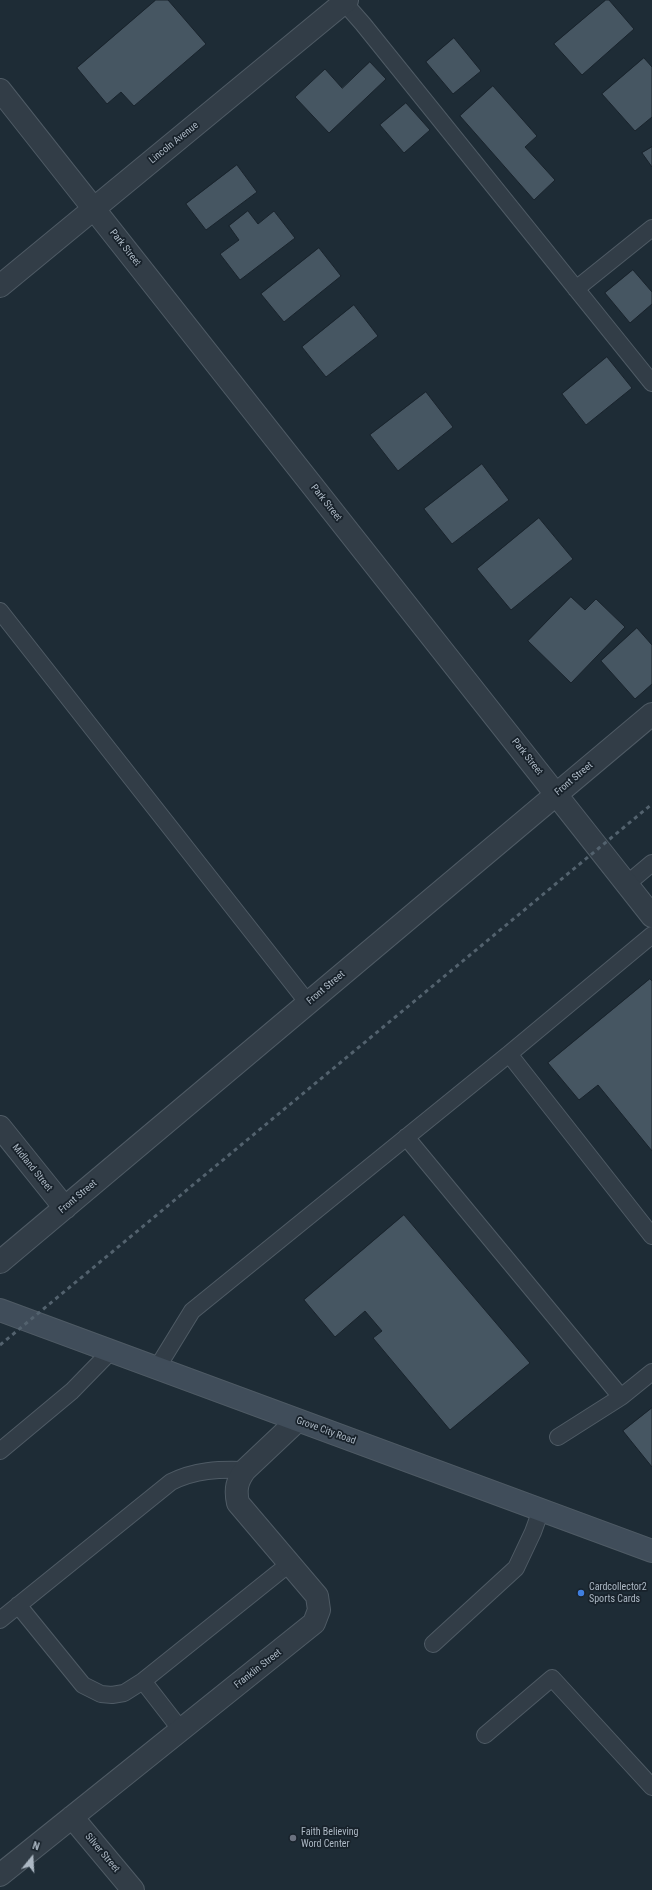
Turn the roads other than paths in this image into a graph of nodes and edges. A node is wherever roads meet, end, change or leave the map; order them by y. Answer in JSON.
{"nodes":[{"id":1,"x":344,"y":1,"type":"edge"},
{"id":2,"x":0,"y":90,"type":"edge"},
{"id":3,"x":94,"y":208,"type":"junction"},
{"id":4,"x":652,"y":228,"type":"edge"},
{"id":5,"x":0,"y":286,"type":"edge"},
{"id":6,"x":576,"y":288,"type":"junction"},
{"id":7,"x":652,"y":383,"type":"edge"},
{"id":8,"x":0,"y":611,"type":"edge"},
{"id":9,"x":652,"y":714,"type":"edge"},
{"id":10,"x":556,"y":794,"type":"junction"},
{"id":11,"x":652,"y":863,"type":"edge"},
{"id":12,"x":627,"y":884,"type":"junction"},
{"id":13,"x":652,"y":916,"type":"edge"},
{"id":14,"x":652,"y":935,"type":"edge"},
{"id":15,"x":308,"y":1003,"type":"junction"},
{"id":16,"x":509,"y":1054,"type":"junction"},
{"id":17,"x":0,"y":1127,"type":"edge"},
{"id":18,"x":406,"y":1137,"type":"junction"},
{"id":19,"x":65,"y":1208,"type":"junction"},
{"id":20,"x":652,"y":1236,"type":"edge"},
{"id":21,"x":0,"y":1262,"type":"edge"},
{"id":22,"x":0,"y":1310,"type":"edge"},
{"id":23,"x":110,"y":1351,"type":"junction"},
{"id":24,"x":158,"y":1368,"type":"junction"},
{"id":25,"x":652,"y":1372,"type":"edge"},
{"id":26,"x":620,"y":1397,"type":"junction"},
{"id":27,"x":297,"y":1421,"type":"junction"},
{"id":28,"x":558,"y":1437,"type":"dead end"},
{"id":29,"x":0,"y":1451,"type":"edge"},
{"id":30,"x":245,"y":1470,"type":"junction"},
{"id":31,"x":541,"y":1510,"type":"junction"},
{"id":32,"x":652,"y":1551,"type":"edge"},
{"id":33,"x":289,"y":1564,"type":"junction"},
{"id":34,"x":18,"y":1605,"type":"junction"},
{"id":35,"x":0,"y":1620,"type":"edge"},
{"id":36,"x":433,"y":1644,"type":"dead end"},
{"id":37,"x":143,"y":1681,"type":"junction"},
{"id":38,"x":181,"y":1730,"type":"junction"},
{"id":39,"x":485,"y":1735,"type":"dead end"},
{"id":40,"x":652,"y":1787,"type":"edge"},
{"id":41,"x":72,"y":1817,"type":"junction"},
{"id":42,"x":0,"y":1876,"type":"edge"},
{"id":43,"x":132,"y":1890,"type":"edge"}],
"edges":[{"from":1,"to":3,"type":"street","name":"Lincoln Avenue"},
{"from":1,"to":6,"type":"lane"},
{"from":2,"to":3,"type":"street","name":"Park Street"},
{"from":3,"to":5,"type":"street","name":"Lincoln Avenue"},
{"from":3,"to":10,"type":"street","name":"Park Street"},
{"from":4,"to":6,"type":"lane"},
{"from":6,"to":7,"type":"lane"},
{"from":8,"to":15,"type":"lane"},
{"from":9,"to":10,"type":"street","name":"Front Street"},
{"from":10,"to":12,"type":"street","name":"Park Street"},
{"from":10,"to":15,"type":"street","name":"Front Street"},
{"from":11,"to":12,"type":"lane"},
{"from":12,"to":13,"type":"street","name":"Park Street"},
{"from":14,"to":16,"type":"lane"},
{"from":15,"to":19,"type":"street","name":"Front Street"},
{"from":16,"to":18,"type":"lane"},
{"from":16,"to":20,"type":"lane"},
{"from":17,"to":19,"type":"street","name":"Midland Street"},
{"from":18,"to":24,"type":"lane"},
{"from":18,"to":26,"type":"lane"},
{"from":19,"to":21,"type":"street","name":"Front Street"},
{"from":22,"to":23,"type":"main road","name":"Grove City Road"},
{"from":23,"to":24,"type":"main road","name":"Grove City Road"},
{"from":23,"to":29,"type":"lane"},
{"from":24,"to":27,"type":"main road","name":"Grove City Road"},
{"from":25,"to":26,"type":"lane"},
{"from":26,"to":28,"type":"lane"},
{"from":27,"to":30,"type":"street","name":"Franklin Street"},
{"from":27,"to":31,"type":"main road","name":"Grove City Road"},
{"from":30,"to":33,"type":"street","name":"Franklin Street"},
{"from":30,"to":34,"type":"lane"},
{"from":31,"to":32,"type":"main road","name":"Grove City Road"},
{"from":31,"to":36,"type":"lane"},
{"from":33,"to":37,"type":"lane"},
{"from":33,"to":38,"type":"street","name":"Franklin Street"},
{"from":34,"to":35,"type":"lane"},
{"from":34,"to":37,"type":"lane"},
{"from":37,"to":38,"type":"lane"},
{"from":38,"to":41,"type":"street","name":"Franklin Street"},
{"from":39,"to":40,"type":"lane"},
{"from":41,"to":42,"type":"street","name":"Franklin Street"},
{"from":41,"to":43,"type":"street","name":"Silver Street"}]}
